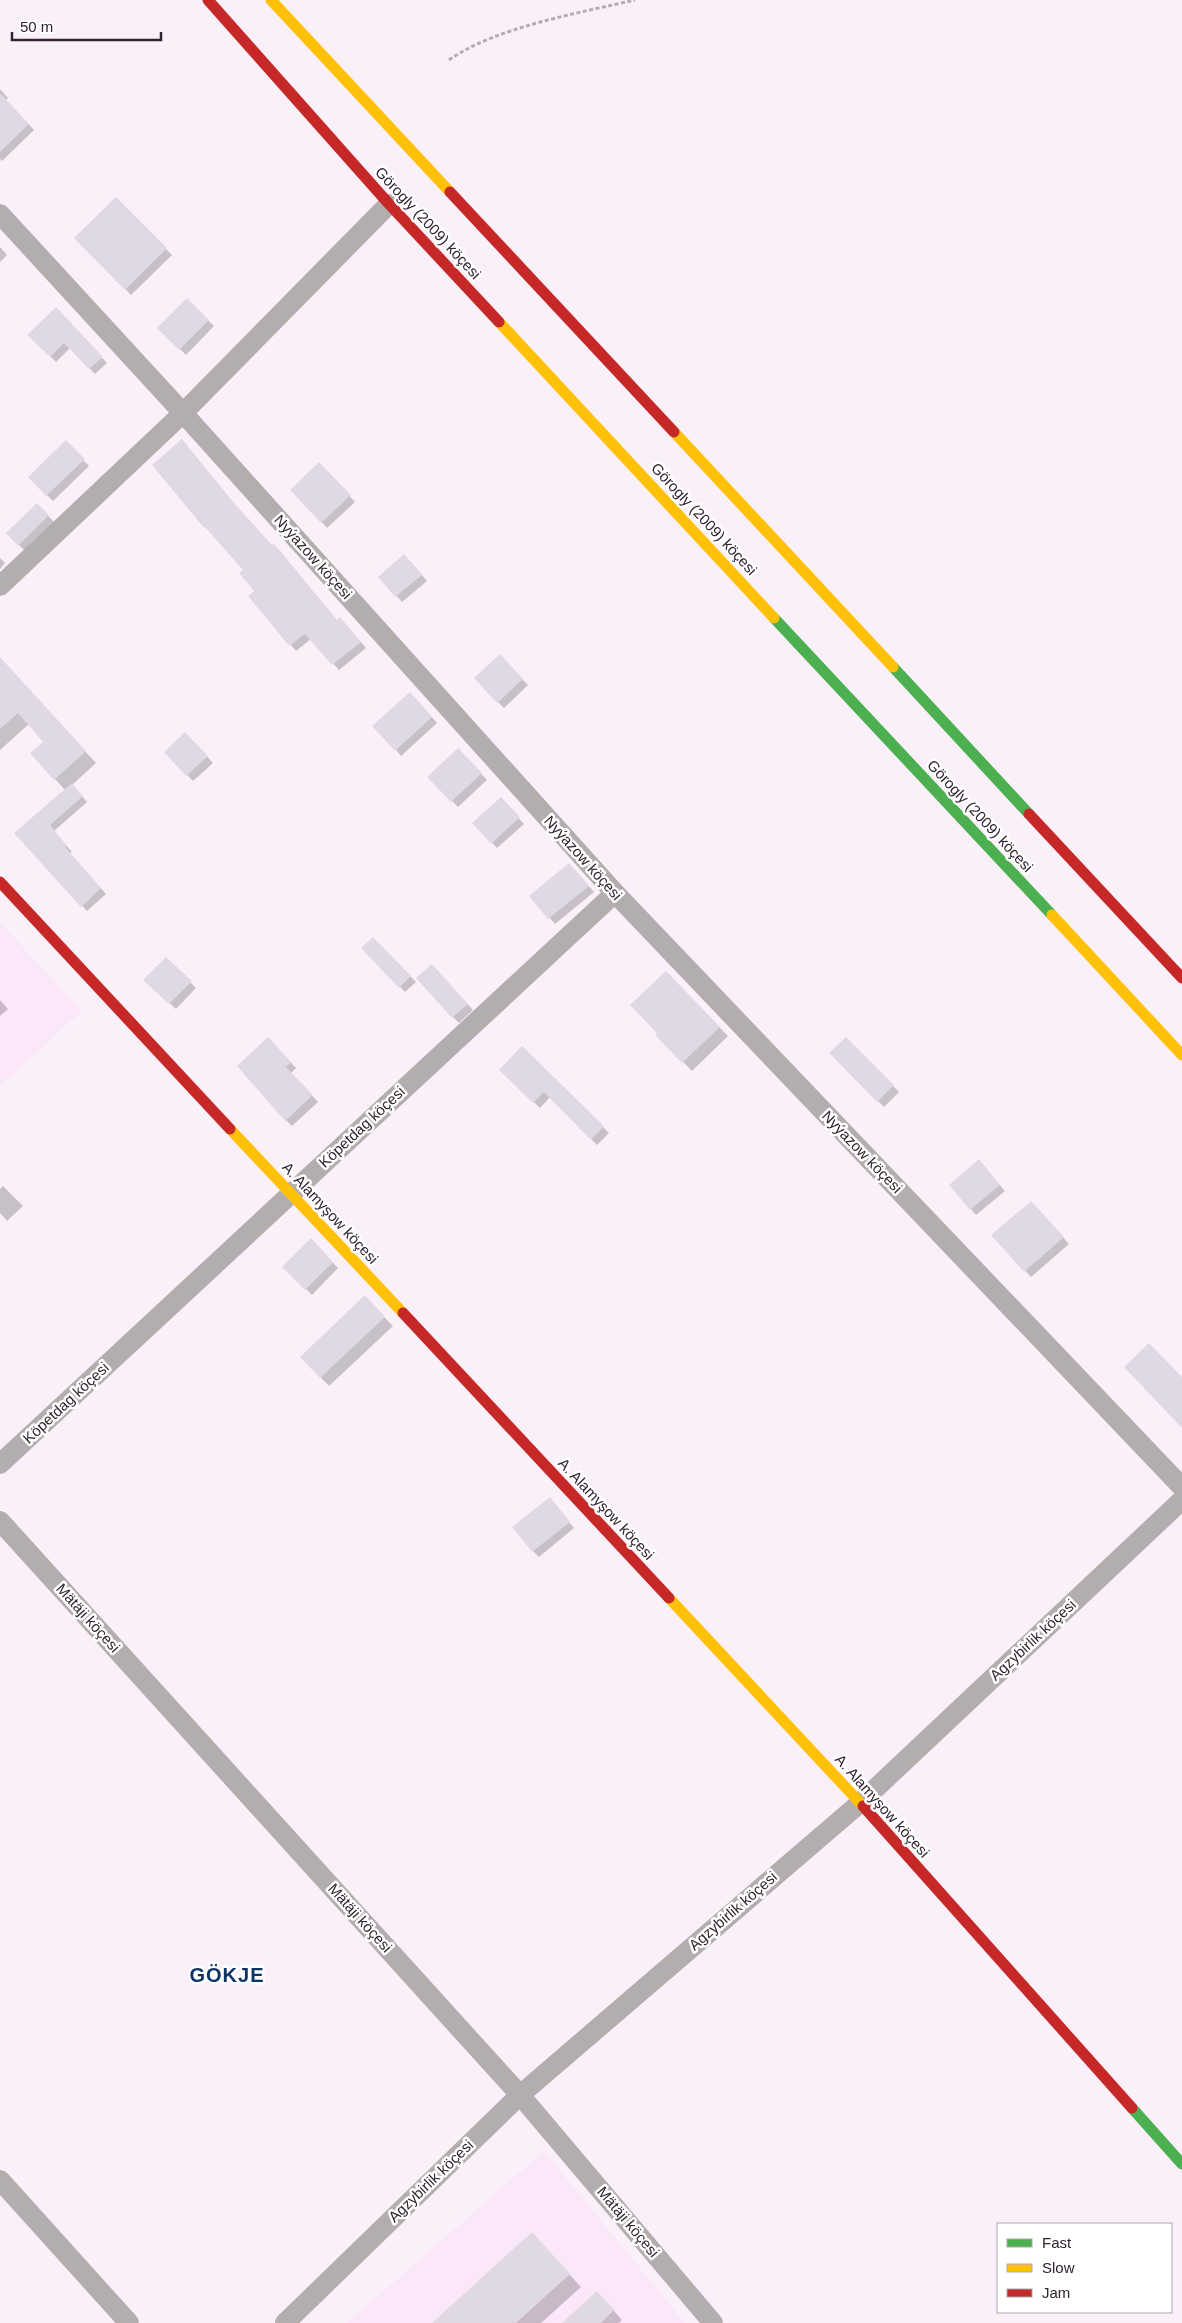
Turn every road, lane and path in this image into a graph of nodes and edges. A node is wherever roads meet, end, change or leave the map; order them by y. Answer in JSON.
{"nodes":[{"id":1,"x":208,"y":0,"type":"edge"},
{"id":2,"x":271,"y":0,"type":"edge"},
{"id":3,"x":635,"y":0,"type":"edge"},
{"id":4,"x":450,"y":60,"type":"dead end"},
{"id":5,"x":389,"y":204,"type":"junction"},
{"id":6,"x":0,"y":214,"type":"edge"},
{"id":7,"x":183,"y":412,"type":"junction"},
{"id":8,"x":0,"y":586,"type":"edge"},
{"id":9,"x":0,"y":882,"type":"edge"},
{"id":10,"x":615,"y":894,"type":"junction"},
{"id":11,"x":1182,"y":978,"type":"edge"},
{"id":12,"x":1182,"y":1055,"type":"edge"},
{"id":13,"x":291,"y":1193,"type":"junction"},
{"id":14,"x":0,"y":1464,"type":"edge"},
{"id":15,"x":1182,"y":1487,"type":"edge"},
{"id":16,"x":1182,"y":1500,"type":"edge"},
{"id":17,"x":0,"y":1521,"type":"edge"},
{"id":18,"x":860,"y":1803,"type":"junction"},
{"id":19,"x":520,"y":2095,"type":"junction"},
{"id":20,"x":1182,"y":2164,"type":"edge"},
{"id":21,"x":0,"y":2180,"type":"edge"},
{"id":22,"x":129,"y":2323,"type":"edge"},
{"id":23,"x":285,"y":2323,"type":"edge"},
{"id":24,"x":712,"y":2323,"type":"edge"}],
"edges":[{"from":1,"to":5,"type":"main road","name":"Görogly (2009) köçesi"},
{"from":2,"to":11,"type":"main road"},
{"from":3,"to":4,"type":"path"},
{"from":5,"to":7,"type":"street"},
{"from":5,"to":12,"type":"main road","name":"Görogly (2009) köçesi"},
{"from":6,"to":7,"type":"street","name":"Nyýazow köçesi"},
{"from":7,"to":8,"type":"street"},
{"from":7,"to":10,"type":"street","name":"Nyýazow köçesi"},
{"from":9,"to":13,"type":"main road","name":"A. Alamyşow köçesi"},
{"from":10,"to":13,"type":"street","name":"Köpetdag köçesi"},
{"from":10,"to":15,"type":"street","name":"Nyýazow köçesi"},
{"from":13,"to":14,"type":"street","name":"Köpetdag köçesi"},
{"from":13,"to":18,"type":"main road","name":"A. Alamyşow köçesi"},
{"from":16,"to":18,"type":"street","name":"Agzybirlik köçesi"},
{"from":17,"to":19,"type":"street","name":"Mätäji köçesi"},
{"from":18,"to":19,"type":"street","name":"Agzybirlik köçesi"},
{"from":18,"to":20,"type":"main road","name":"A. Alamyşow köçesi"},
{"from":19,"to":23,"type":"street","name":"Agzybirlik köçesi"},
{"from":19,"to":24,"type":"street","name":"Mätäji köçesi"},
{"from":21,"to":22,"type":"street"}]}
